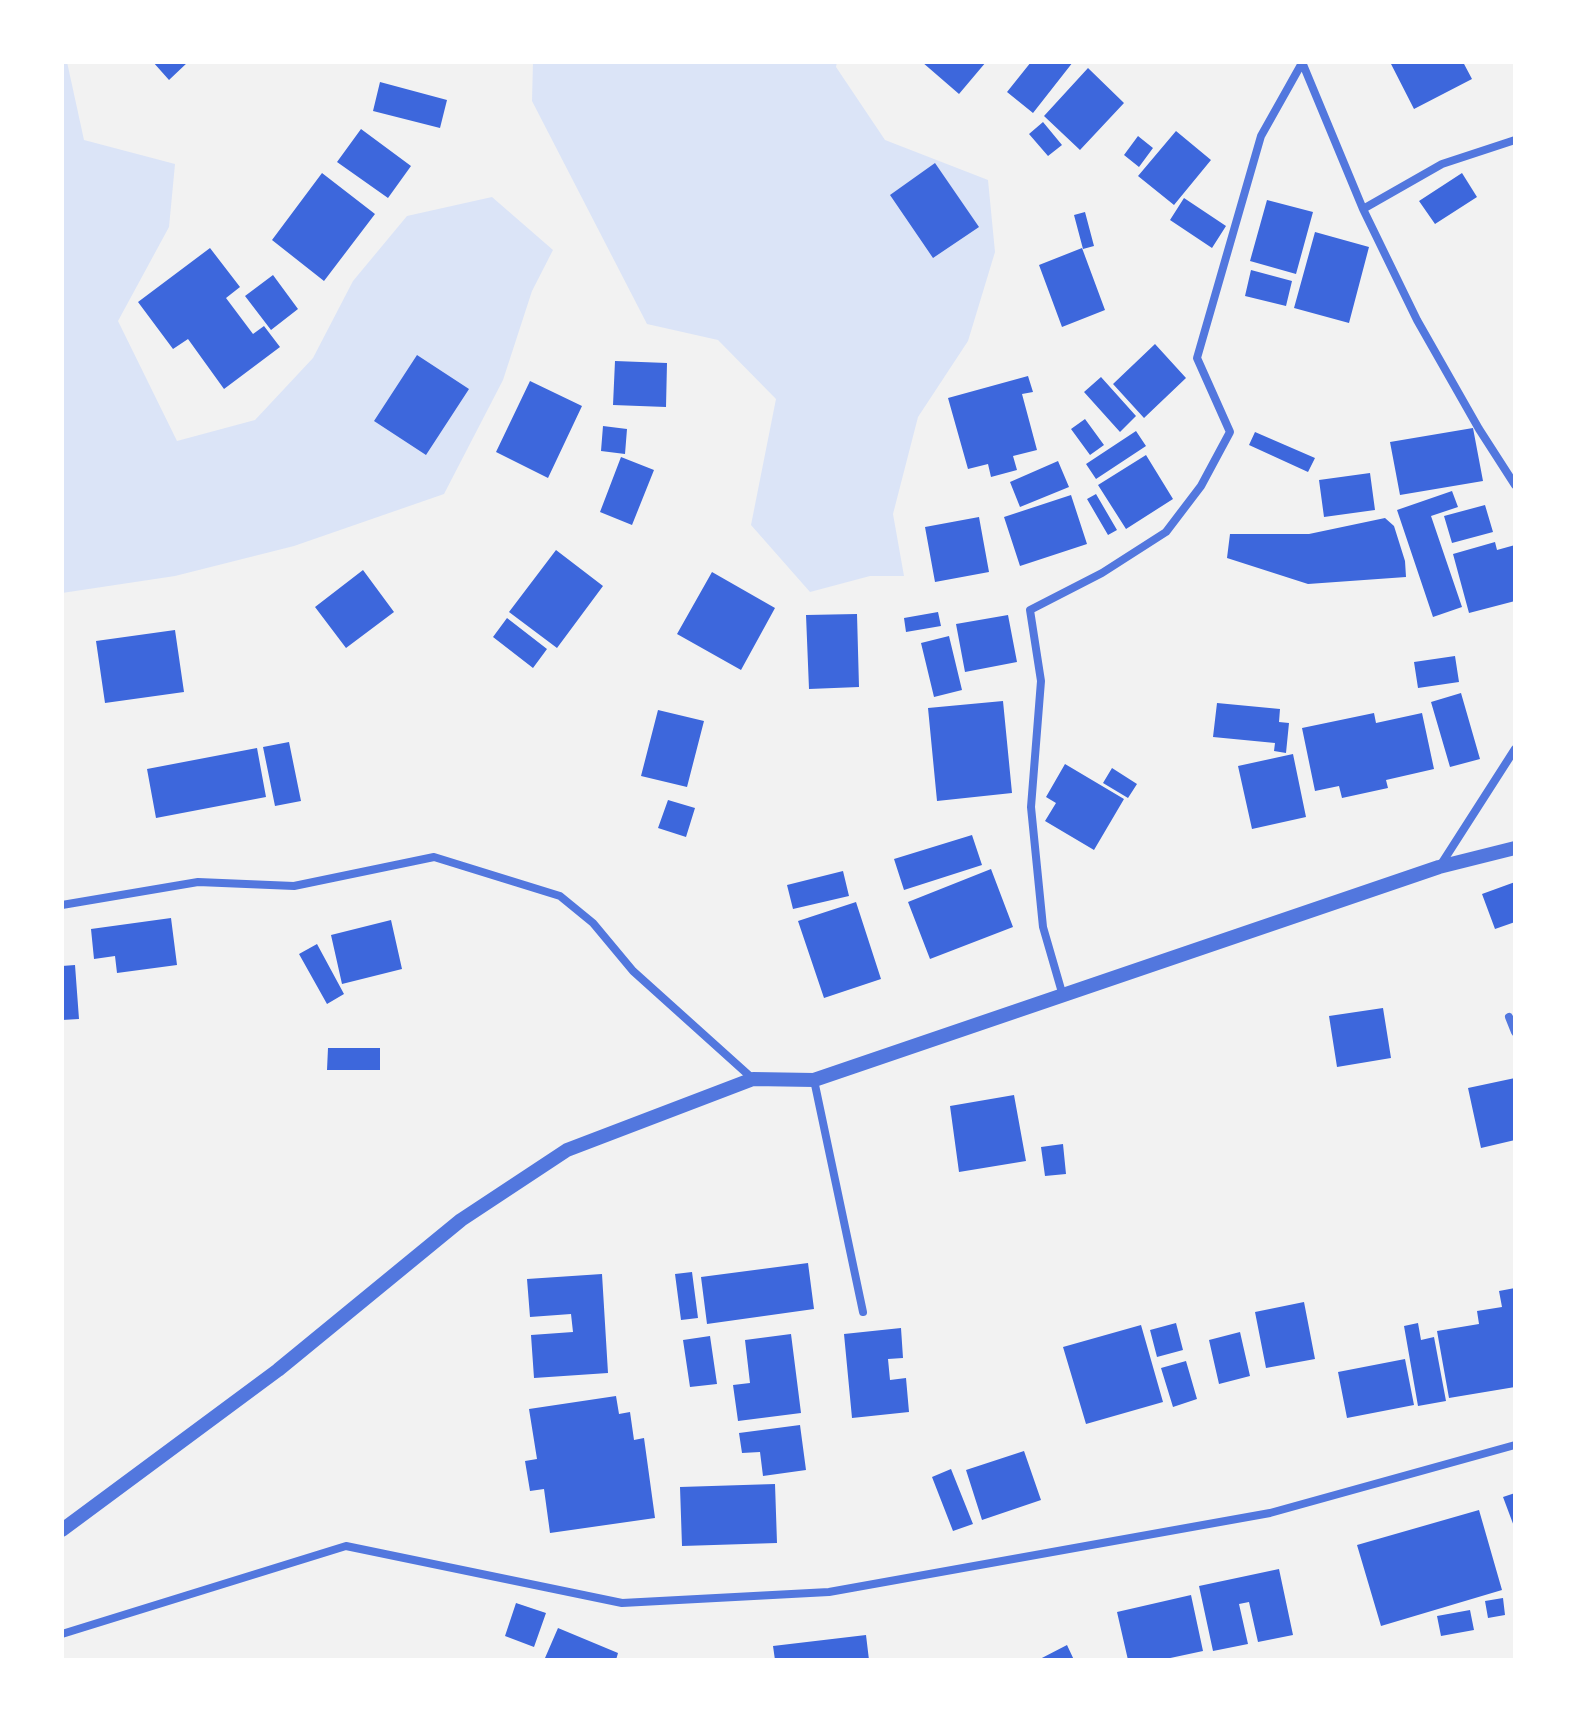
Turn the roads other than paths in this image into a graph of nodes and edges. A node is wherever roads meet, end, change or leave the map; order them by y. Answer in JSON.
{"nodes":[{"id":1,"x":1302,"y":62,"type":"edge"},
{"id":2,"x":1515,"y":140,"type":"edge"},
{"id":3,"x":1363,"y":209,"type":"junction"},
{"id":4,"x":1515,"y":485,"type":"edge"},
{"id":5,"x":1515,"y":749,"type":"edge"},
{"id":6,"x":1515,"y":848,"type":"edge"},
{"id":7,"x":1439,"y":867,"type":"junction"},
{"id":8,"x":62,"y":905,"type":"edge"},
{"id":9,"x":1063,"y":996,"type":"junction"},
{"id":10,"x":1509,"y":1017,"type":"dead end"},
{"id":11,"x":1515,"y":1032,"type":"edge"},
{"id":12,"x":753,"y":1079,"type":"junction"},
{"id":13,"x":814,"y":1080,"type":"junction"},
{"id":14,"x":863,"y":1312,"type":"dead end"},
{"id":15,"x":1515,"y":1445,"type":"edge"},
{"id":16,"x":62,"y":1530,"type":"edge"},
{"id":17,"x":62,"y":1634,"type":"edge"}],
"edges":[{"from":1,"to":3,"type":"street"},
{"from":1,"to":9,"type":"street"},
{"from":2,"to":3,"type":"street"},
{"from":3,"to":4,"type":"street"},
{"from":5,"to":7,"type":"street"},
{"from":6,"to":7,"type":"street"},
{"from":7,"to":9,"type":"street"},
{"from":8,"to":12,"type":"street"},
{"from":9,"to":13,"type":"street"},
{"from":10,"to":11,"type":"street"},
{"from":12,"to":13,"type":"street"},
{"from":12,"to":16,"type":"street"},
{"from":13,"to":14,"type":"street"},
{"from":15,"to":17,"type":"street"}]}
